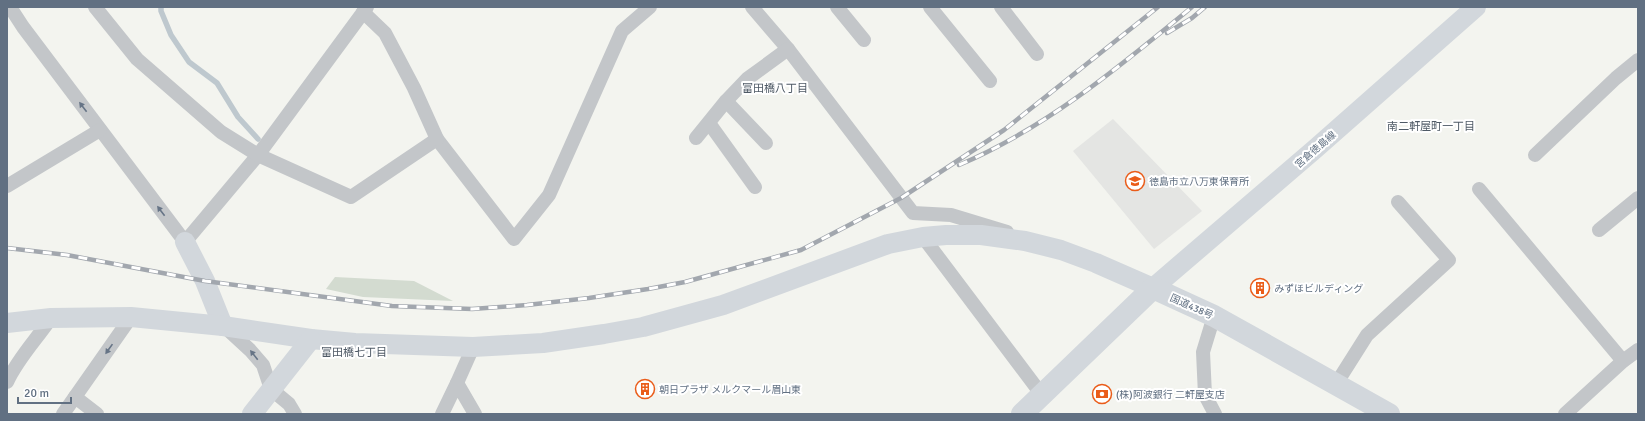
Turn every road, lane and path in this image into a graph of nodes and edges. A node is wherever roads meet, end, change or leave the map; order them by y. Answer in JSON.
{"nodes":[{"id":1,"x":10,"y":7,"type":"edge"},
{"id":2,"x":95,"y":7,"type":"edge"},
{"id":3,"x":650,"y":7,"type":"edge"},
{"id":4,"x":752,"y":7,"type":"edge"},
{"id":5,"x":837,"y":7,"type":"edge"},
{"id":6,"x":930,"y":7,"type":"edge"},
{"id":7,"x":1001,"y":7,"type":"edge"},
{"id":8,"x":1476,"y":7,"type":"edge"},
{"id":9,"x":365,"y":10,"type":"edge"},
{"id":10,"x":864,"y":40,"type":"dead end"},
{"id":11,"x":788,"y":49,"type":"junction"},
{"id":12,"x":1037,"y":54,"type":"dead end"},
{"id":13,"x":1638,"y":60,"type":"edge"},
{"id":14,"x":990,"y":81,"type":"dead end"},
{"id":15,"x":726,"y":101,"type":"junction"},
{"id":16,"x":709,"y":123,"type":"junction"},
{"id":17,"x":100,"y":130,"type":"junction"},
{"id":18,"x":696,"y":138,"type":"dead end"},
{"id":19,"x":437,"y":139,"type":"junction"},
{"id":20,"x":766,"y":143,"type":"dead end"},
{"id":21,"x":258,"y":155,"type":"junction"},
{"id":22,"x":1535,"y":155,"type":"dead end"},
{"id":23,"x":7,"y":186,"type":"edge"},
{"id":24,"x":756,"y":187,"type":"dead end"},
{"id":25,"x":1479,"y":189,"type":"dead end"},
{"id":26,"x":1638,"y":198,"type":"edge"},
{"id":27,"x":1398,"y":202,"type":"dead end"},
{"id":28,"x":1599,"y":230,"type":"dead end"},
{"id":29,"x":923,"y":237,"type":"junction"},
{"id":30,"x":1025,"y":241,"type":"junction"},
{"id":31,"x":185,"y":242,"type":"junction"},
{"id":32,"x":1153,"y":288,"type":"junction"},
{"id":33,"x":1214,"y":316,"type":"junction"},
{"id":34,"x":50,"y":318,"type":"junction"},
{"id":35,"x":131,"y":318,"type":"junction"},
{"id":36,"x":7,"y":323,"type":"edge"},
{"id":37,"x":223,"y":326,"type":"junction"},
{"id":38,"x":311,"y":340,"type":"junction"},
{"id":39,"x":473,"y":347,"type":"junction"},
{"id":40,"x":1638,"y":350,"type":"edge"},
{"id":41,"x":1623,"y":362,"type":"junction"},
{"id":42,"x":7,"y":382,"type":"edge"},
{"id":43,"x":457,"y":383,"type":"junction"},
{"id":44,"x":1336,"y":384,"type":"junction"},
{"id":45,"x":272,"y":390,"type":"junction"},
{"id":46,"x":1042,"y":395,"type":"junction"},
{"id":47,"x":75,"y":397,"type":"junction"},
{"id":48,"x":63,"y":414,"type":"edge"},
{"id":49,"x":97,"y":414,"type":"edge"},
{"id":50,"x":252,"y":414,"type":"edge"},
{"id":51,"x":295,"y":414,"type":"edge"},
{"id":52,"x":442,"y":414,"type":"edge"},
{"id":53,"x":475,"y":414,"type":"edge"},
{"id":54,"x":1022,"y":414,"type":"edge"},
{"id":55,"x":1215,"y":414,"type":"edge"},
{"id":56,"x":1389,"y":414,"type":"edge"},
{"id":57,"x":1566,"y":414,"type":"edge"}],
"edges":[{"from":17,"to":1,"type":"street","one_way":true},
{"from":2,"to":21,"type":"street"},
{"from":3,"to":19,"type":"street"},
{"from":4,"to":11,"type":"street"},
{"from":5,"to":10,"type":"street"},
{"from":6,"to":14,"type":"street"},
{"from":7,"to":12,"type":"street"},
{"from":8,"to":32,"type":"street","name":"宮倉徳島線"},
{"from":9,"to":19,"type":"street"},
{"from":9,"to":21,"type":"street"},
{"from":11,"to":15,"type":"street"},
{"from":11,"to":30,"type":"street"},
{"from":13,"to":22,"type":"street"},
{"from":15,"to":16,"type":"street"},
{"from":15,"to":20,"type":"street"},
{"from":16,"to":18,"type":"street"},
{"from":16,"to":24,"type":"street"},
{"from":17,"to":23,"type":"street"},
{"from":31,"to":17,"type":"street","one_way":true},
{"from":19,"to":21,"type":"street"},
{"from":21,"to":31,"type":"street"},
{"from":25,"to":41,"type":"street"},
{"from":26,"to":28,"type":"street"},
{"from":27,"to":44,"type":"street"},
{"from":29,"to":30,"type":"street"},
{"from":29,"to":39,"type":"street"},
{"from":29,"to":46,"type":"street"},
{"from":30,"to":32,"type":"street"},
{"from":31,"to":37,"type":"street"},
{"from":32,"to":33,"type":"highway","name":"国道438号"},
{"from":32,"to":46,"type":"highway"},
{"from":33,"to":44,"type":"highway","name":"国道438号"},
{"from":33,"to":55,"type":"street"},
{"from":34,"to":35,"type":"street"},
{"from":34,"to":36,"type":"street"},
{"from":34,"to":42,"type":"street"},
{"from":35,"to":37,"type":"street"},
{"from":35,"to":47,"type":"street","one_way":true},
{"from":37,"to":38,"type":"street"},
{"from":45,"to":37,"type":"street","one_way":true},
{"from":38,"to":39,"type":"street"},
{"from":38,"to":45,"type":"street"},
{"from":39,"to":43,"type":"street"},
{"from":40,"to":41,"type":"street"},
{"from":41,"to":57,"type":"street"},
{"from":43,"to":52,"type":"street"},
{"from":43,"to":53,"type":"street"},
{"from":44,"to":56,"type":"highway","name":"国道438号"},
{"from":45,"to":50,"type":"street"},
{"from":45,"to":51,"type":"street"},
{"from":46,"to":54,"type":"highway"},
{"from":47,"to":48,"type":"street"},
{"from":47,"to":49,"type":"street"}]}
